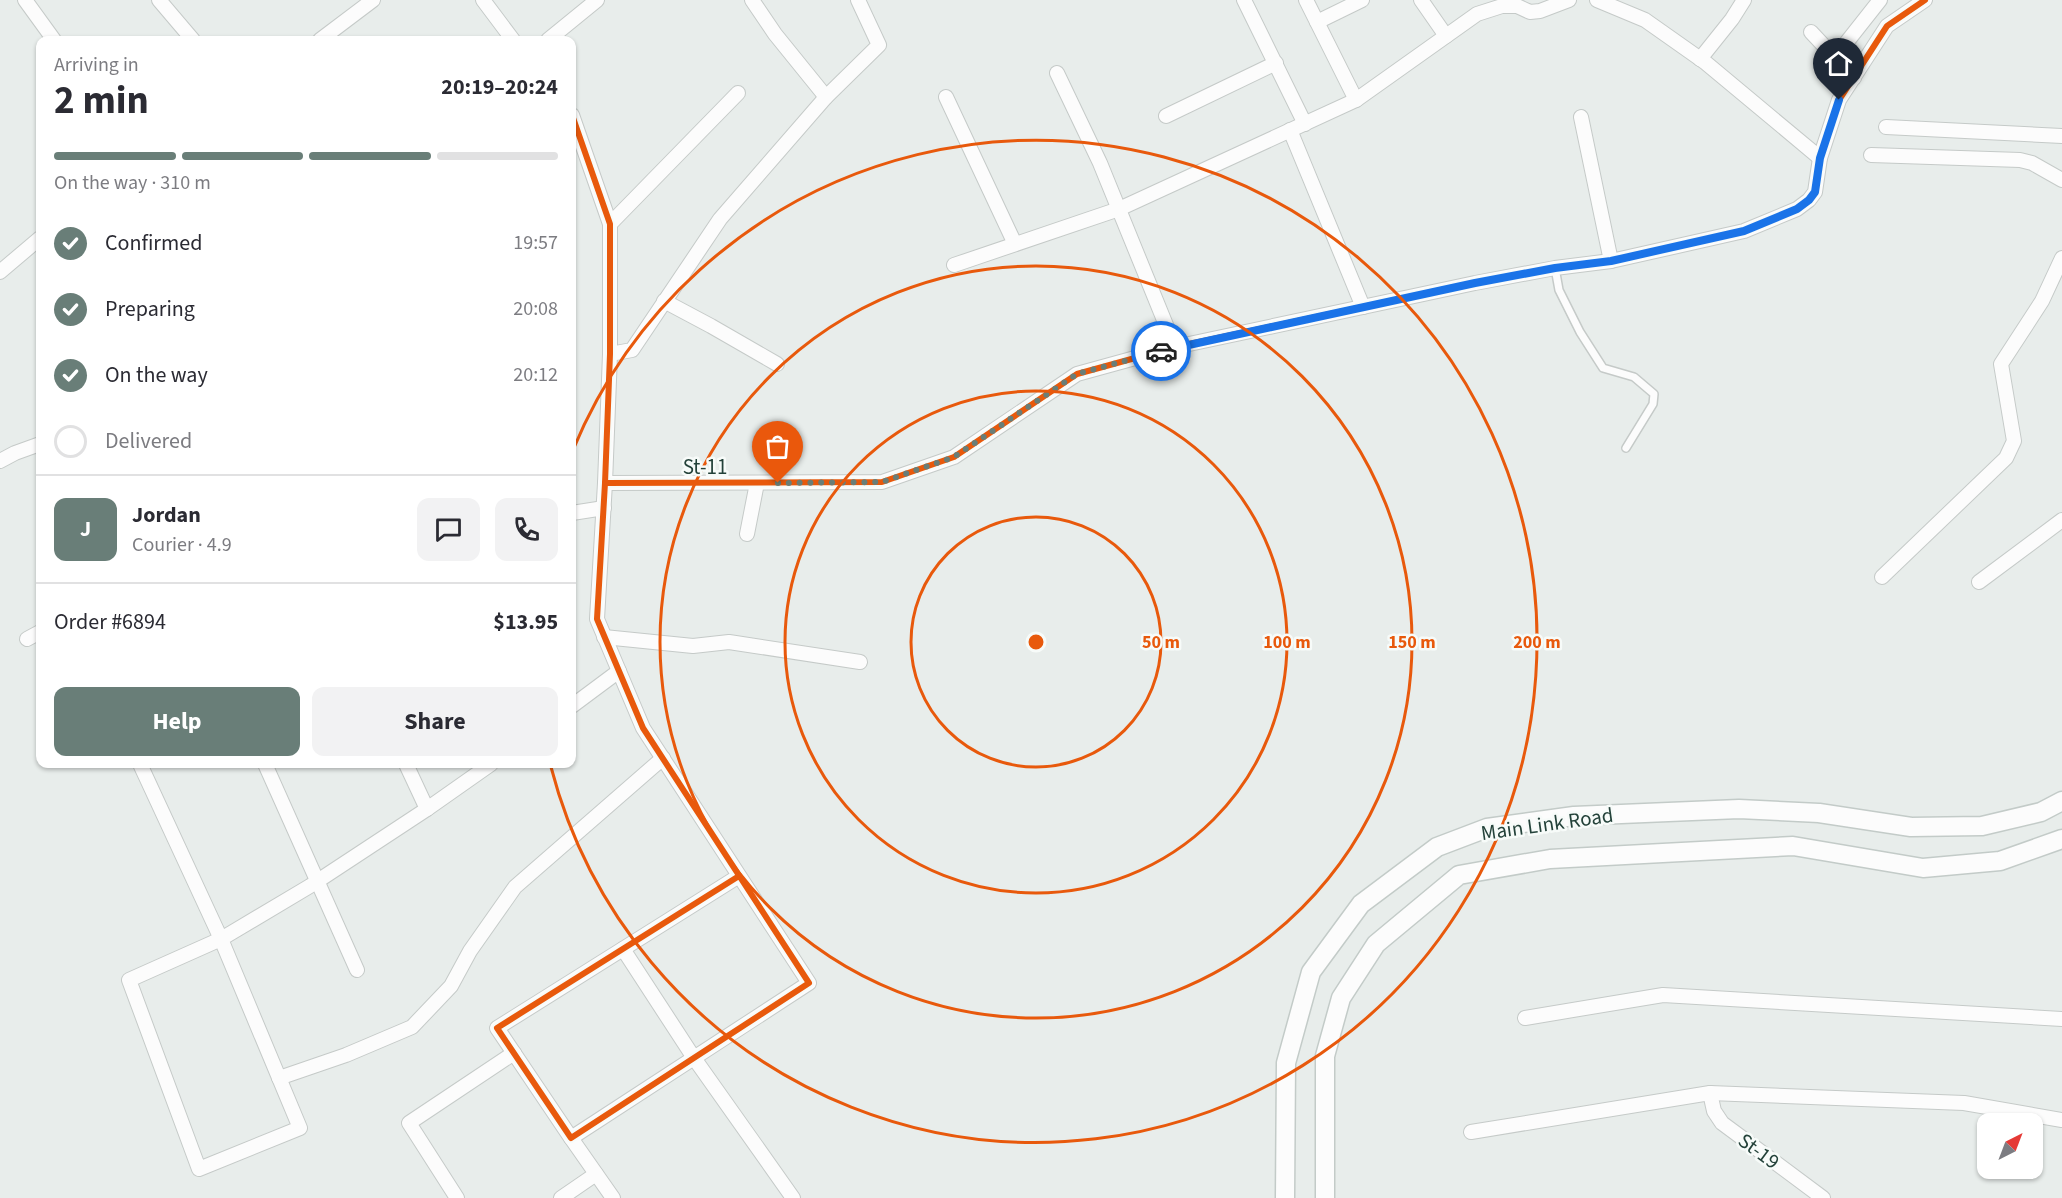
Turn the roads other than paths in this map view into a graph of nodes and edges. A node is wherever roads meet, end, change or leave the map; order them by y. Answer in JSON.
{"nodes":[{"id":1,"x":25,"y":0,"type":"edge"},
{"id":2,"x":159,"y":0,"type":"edge"},
{"id":3,"x":373,"y":0,"type":"edge"},
{"id":4,"x":483,"y":0,"type":"edge"},
{"id":5,"x":597,"y":0,"type":"edge"},
{"id":6,"x":752,"y":0,"type":"edge"},
{"id":7,"x":858,"y":0,"type":"edge"},
{"id":8,"x":1244,"y":0,"type":"edge"},
{"id":9,"x":1306,"y":0,"type":"edge"},
{"id":10,"x":1362,"y":0,"type":"edge"},
{"id":11,"x":1421,"y":0,"type":"edge"},
{"id":12,"x":1569,"y":0,"type":"edge"},
{"id":13,"x":1597,"y":0,"type":"edge"},
{"id":14,"x":1744,"y":0,"type":"edge"},
{"id":15,"x":1880,"y":0,"type":"edge"},
{"id":16,"x":1925,"y":0,"type":"edge"},
{"id":17,"x":1317,"y":22,"type":"junction"},
{"id":18,"x":1811,"y":32,"type":"dead end"},
{"id":19,"x":51,"y":36,"type":"edge"},
{"id":20,"x":190,"y":36,"type":"edge"},
{"id":21,"x":325,"y":36,"type":"edge"},
{"id":22,"x":510,"y":36,"type":"edge"},
{"id":23,"x":553,"y":36,"type":"edge"},
{"id":24,"x":1446,"y":36,"type":"junction"},
{"id":25,"x":1835,"y":57,"type":"junction"},
{"id":26,"x":1700,"y":59,"type":"junction"},
{"id":27,"x":1276,"y":63,"type":"junction"},
{"id":28,"x":1057,"y":73,"type":"dead end"},
{"id":29,"x":1854,"y":78,"type":"junction"},
{"id":30,"x":738,"y":93,"type":"dead end"},
{"id":31,"x":826,"y":97,"type":"junction"},
{"id":32,"x":946,"y":97,"type":"dead end"},
{"id":33,"x":1356,"y":100,"type":"junction"},
{"id":34,"x":1166,"y":116,"type":"dead end"},
{"id":35,"x":1581,"y":117,"type":"dead end"},
{"id":36,"x":1305,"y":124,"type":"junction"},
{"id":37,"x":576,"y":126,"type":"edge"},
{"id":38,"x":1886,"y":126,"type":"dead end"},
{"id":39,"x":1290,"y":130,"type":"junction"},
{"id":40,"x":2062,"y":136,"type":"edge"},
{"id":41,"x":1871,"y":155,"type":"dead end"},
{"id":42,"x":1820,"y":158,"type":"junction"},
{"id":43,"x":2062,"y":180,"type":"edge"},
{"id":44,"x":1119,"y":209,"type":"junction"},
{"id":45,"x":610,"y":224,"type":"junction"},
{"id":46,"x":36,"y":241,"type":"edge"},
{"id":47,"x":1015,"y":244,"type":"junction"},
{"id":48,"x":2062,"y":258,"type":"edge"},
{"id":49,"x":1611,"y":261,"type":"junction"},
{"id":50,"x":954,"y":265,"type":"dead end"},
{"id":51,"x":1555,"y":268,"type":"junction"},
{"id":52,"x":0,"y":272,"type":"edge"},
{"id":53,"x":664,"y":301,"type":"junction"},
{"id":54,"x":1363,"y":307,"type":"junction"},
{"id":55,"x":1175,"y":347,"type":"junction"},
{"id":56,"x":610,"y":354,"type":"junction"},
{"id":57,"x":777,"y":364,"type":"dead end"},
{"id":58,"x":36,"y":445,"type":"edge"},
{"id":59,"x":1626,"y":448,"type":"dead end"},
{"id":60,"x":0,"y":461,"type":"edge"},
{"id":61,"x":605,"y":483,"type":"junction"},
{"id":62,"x":757,"y":483,"type":"junction"},
{"id":63,"x":604,"y":508,"type":"junction"},
{"id":64,"x":576,"y":512,"type":"edge"},
{"id":65,"x":2062,"y":520,"type":"edge"},
{"id":66,"x":747,"y":534,"type":"dead end"},
{"id":67,"x":1882,"y":577,"type":"dead end"},
{"id":68,"x":1978,"y":582,"type":"dead end"},
{"id":69,"x":36,"y":634,"type":"edge"},
{"id":70,"x":604,"y":637,"type":"junction"},
{"id":71,"x":27,"y":639,"type":"dead end"},
{"id":72,"x":860,"y":662,"type":"dead end"},
{"id":73,"x":619,"y":672,"type":"junction"},
{"id":74,"x":576,"y":703,"type":"edge"},
{"id":75,"x":663,"y":759,"type":"junction"},
{"id":76,"x":142,"y":768,"type":"edge"},
{"id":77,"x":267,"y":768,"type":"edge"},
{"id":78,"x":407,"y":768,"type":"edge"},
{"id":79,"x":485,"y":768,"type":"edge"},
{"id":80,"x":2062,"y":801,"type":"edge"},
{"id":81,"x":427,"y":809,"type":"junction"},
{"id":82,"x":2062,"y":839,"type":"edge"},
{"id":83,"x":739,"y":876,"type":"junction"},
{"id":84,"x":317,"y":881,"type":"junction"},
{"id":85,"x":221,"y":939,"type":"junction"},
{"id":86,"x":623,"y":949,"type":"junction"},
{"id":87,"x":357,"y":970,"type":"dead end"},
{"id":88,"x":1525,"y":1018,"type":"dead end"},
{"id":89,"x":2062,"y":1019,"type":"edge"},
{"id":90,"x":514,"y":1053,"type":"junction"},
{"id":91,"x":694,"y":1058,"type":"junction"},
{"id":92,"x":279,"y":1078,"type":"junction"},
{"id":93,"x":1710,"y":1093,"type":"junction"},
{"id":94,"x":2062,"y":1120,"type":"edge"},
{"id":95,"x":1471,"y":1132,"type":"dead end"},
{"id":96,"x":570,"y":1138,"type":"junction"},
{"id":97,"x":596,"y":1174,"type":"junction"},
{"id":98,"x":457,"y":1198,"type":"edge"},
{"id":99,"x":561,"y":1198,"type":"edge"},
{"id":100,"x":613,"y":1198,"type":"edge"},
{"id":101,"x":794,"y":1198,"type":"edge"},
{"id":102,"x":1285,"y":1198,"type":"edge"},
{"id":103,"x":1325,"y":1198,"type":"edge"},
{"id":104,"x":1823,"y":1198,"type":"edge"}],
"edges":[{"from":1,"to":19,"type":"street"},
{"from":2,"to":20,"type":"street"},
{"from":3,"to":21,"type":"street"},
{"from":4,"to":22,"type":"street"},
{"from":5,"to":23,"type":"street"},
{"from":6,"to":31,"type":"street"},
{"from":7,"to":31,"type":"street"},
{"from":8,"to":27,"type":"street"},
{"from":9,"to":17,"type":"street"},
{"from":10,"to":17,"type":"street"},
{"from":11,"to":24,"type":"street"},
{"from":12,"to":24,"type":"street"},
{"from":13,"to":26,"type":"street"},
{"from":14,"to":26,"type":"street"},
{"from":15,"to":25,"type":"street"},
{"from":16,"to":29,"type":"street","name":"St-11"},
{"from":17,"to":33,"type":"street"},
{"from":18,"to":25,"type":"street"},
{"from":24,"to":33,"type":"street"},
{"from":25,"to":29,"type":"street"},
{"from":26,"to":42,"type":"street"},
{"from":27,"to":34,"type":"street"},
{"from":27,"to":36,"type":"street"},
{"from":28,"to":44,"type":"street"},
{"from":29,"to":42,"type":"street","name":"St-11"},
{"from":30,"to":45,"type":"street"},
{"from":31,"to":53,"type":"street"},
{"from":32,"to":47,"type":"street"},
{"from":33,"to":36,"type":"street"},
{"from":35,"to":49,"type":"street"},
{"from":36,"to":39,"type":"street"},
{"from":37,"to":45,"type":"street"},
{"from":38,"to":40,"type":"street"},
{"from":39,"to":44,"type":"street"},
{"from":39,"to":54,"type":"street"},
{"from":41,"to":43,"type":"street"},
{"from":42,"to":49,"type":"street","name":"St-11"},
{"from":44,"to":47,"type":"street"},
{"from":44,"to":55,"type":"street"},
{"from":45,"to":56,"type":"street"},
{"from":46,"to":52,"type":"street"},
{"from":47,"to":50,"type":"street"},
{"from":48,"to":67,"type":"street"},
{"from":49,"to":51,"type":"street","name":"St-11"},
{"from":51,"to":54,"type":"street","name":"St-11"},
{"from":51,"to":59,"type":"lane"},
{"from":53,"to":56,"type":"street"},
{"from":53,"to":57,"type":"street"},
{"from":54,"to":55,"type":"street","name":"St-11"},
{"from":55,"to":62,"type":"street","name":"St-11"},
{"from":56,"to":61,"type":"street"},
{"from":58,"to":60,"type":"street"},
{"from":61,"to":62,"type":"street","name":"St-11"},
{"from":61,"to":63,"type":"street"},
{"from":62,"to":66,"type":"street"},
{"from":63,"to":64,"type":"street"},
{"from":63,"to":70,"type":"street"},
{"from":65,"to":68,"type":"street"},
{"from":69,"to":71,"type":"street"},
{"from":70,"to":72,"type":"street"},
{"from":70,"to":73,"type":"street"},
{"from":73,"to":74,"type":"street"},
{"from":73,"to":75,"type":"street"},
{"from":75,"to":83,"type":"street"},
{"from":75,"to":92,"type":"street"},
{"from":76,"to":85,"type":"street"},
{"from":77,"to":84,"type":"street"},
{"from":78,"to":81,"type":"street"},
{"from":79,"to":81,"type":"street"},
{"from":80,"to":102,"type":"street","name":"Main Link Road"},
{"from":81,"to":84,"type":"street"},
{"from":82,"to":103,"type":"street","name":"Main Link Road"},
{"from":83,"to":86,"type":"street"},
{"from":83,"to":91,"type":"street"},
{"from":84,"to":85,"type":"street"},
{"from":84,"to":87,"type":"street"},
{"from":85,"to":92,"type":"street"},
{"from":85,"to":92,"type":"street"},
{"from":86,"to":90,"type":"street"},
{"from":86,"to":91,"type":"street"},
{"from":88,"to":89,"type":"street"},
{"from":90,"to":96,"type":"street"},
{"from":90,"to":98,"type":"street"},
{"from":91,"to":96,"type":"street"},
{"from":91,"to":101,"type":"street"},
{"from":93,"to":94,"type":"street"},
{"from":93,"to":95,"type":"street"},
{"from":93,"to":104,"type":"street","name":"St-19"},
{"from":96,"to":97,"type":"street"},
{"from":97,"to":99,"type":"street"},
{"from":97,"to":100,"type":"street"}]}
